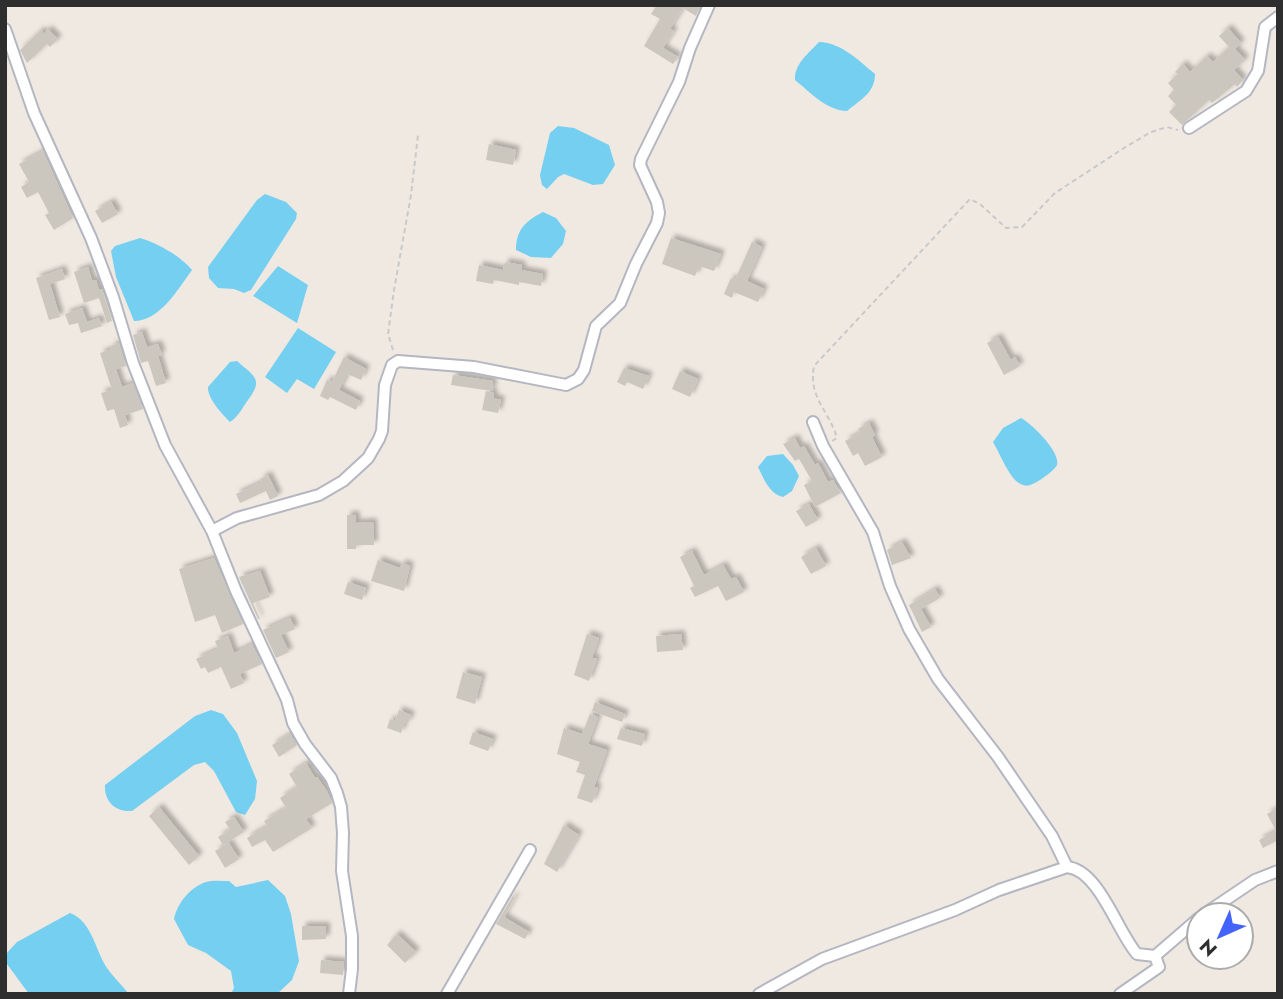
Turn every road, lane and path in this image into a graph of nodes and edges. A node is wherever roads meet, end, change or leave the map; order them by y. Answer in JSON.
{"nodes":[{"id":1,"x":709,"y":5,"type":"edge"},
{"id":2,"x":1278,"y":17,"type":"edge"},
{"id":3,"x":5,"y":29,"type":"edge"},
{"id":4,"x":1189,"y":128,"type":"joint"},
{"id":5,"x":418,"y":135,"type":"dead end"},
{"id":6,"x":391,"y":365,"type":"junction"},
{"id":7,"x":813,"y":422,"type":"dead end"},
{"id":8,"x":823,"y":446,"type":"junction"},
{"id":9,"x":212,"y":531,"type":"junction"},
{"id":10,"x":530,"y":850,"type":"dead end"},
{"id":11,"x":1067,"y":867,"type":"junction"},
{"id":12,"x":1278,"y":871,"type":"edge"},
{"id":13,"x":1224,"y":901,"type":"edge"},
{"id":14,"x":1185,"y":930,"type":"edge"},
{"id":15,"x":1155,"y":956,"type":"junction"},
{"id":16,"x":349,"y":994,"type":"edge"},
{"id":17,"x":447,"y":994,"type":"edge"},
{"id":18,"x":759,"y":994,"type":"edge"},
{"id":19,"x":1120,"y":994,"type":"edge"}],
"edges":[{"from":1,"to":6,"type":"street"},
{"from":2,"to":4,"type":"street"},
{"from":3,"to":9,"type":"street"},
{"from":4,"to":8,"type":"path"},
{"from":5,"to":6,"type":"path"},
{"from":6,"to":9,"type":"street"},
{"from":7,"to":8,"type":"street"},
{"from":8,"to":11,"type":"street"},
{"from":9,"to":16,"type":"street"},
{"from":10,"to":17,"type":"street"},
{"from":11,"to":15,"type":"street"},
{"from":11,"to":18,"type":"street"},
{"from":12,"to":13,"type":"street"},
{"from":14,"to":15,"type":"street"},
{"from":15,"to":19,"type":"street"}]}
